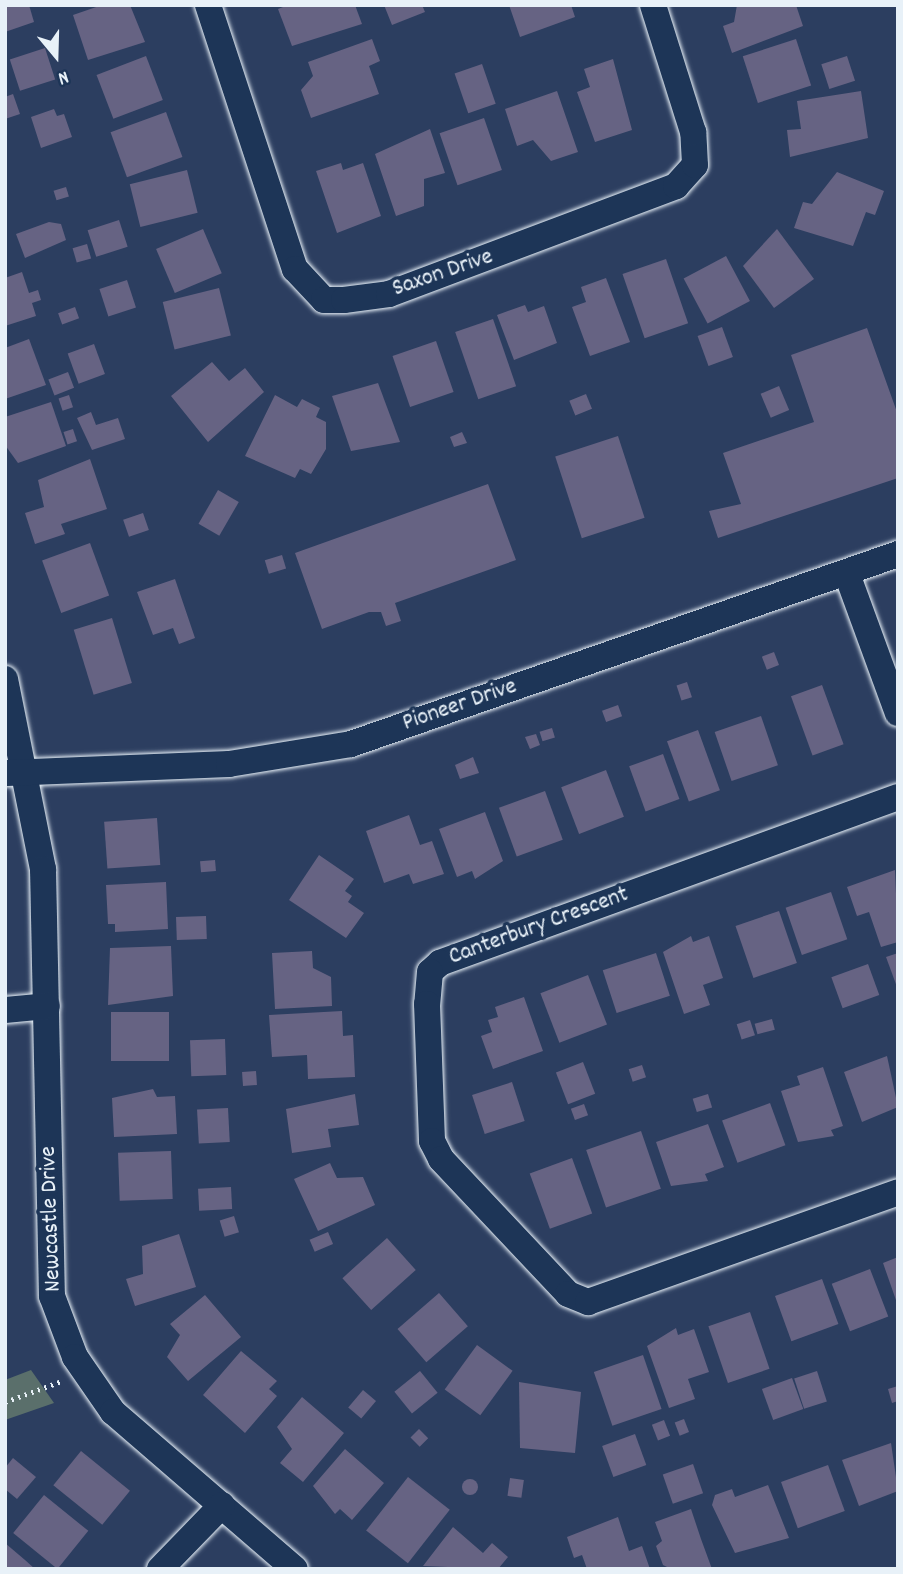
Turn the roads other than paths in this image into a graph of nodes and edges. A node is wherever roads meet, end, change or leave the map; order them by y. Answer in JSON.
{"nodes":[{"id":1,"x":208,"y":5,"type":"edge"},
{"id":2,"x":653,"y":5,"type":"edge"},
{"id":3,"x":898,"y":554,"type":"edge"},
{"id":4,"x":848,"y":573,"type":"junction"},
{"id":5,"x":5,"y":679,"type":"edge"},
{"id":6,"x":898,"y":713,"type":"edge"},
{"id":7,"x":14,"y":773,"type":"edge"},
{"id":8,"x":898,"y":797,"type":"edge"},
{"id":9,"x":47,"y":1006,"type":"junction"},
{"id":10,"x":5,"y":1010,"type":"edge"},
{"id":11,"x":898,"y":1192,"type":"edge"},
{"id":12,"x":222,"y":1505,"type":"junction"},
{"id":13,"x":160,"y":1569,"type":"edge"},
{"id":14,"x":295,"y":1569,"type":"edge"}],
"edges":[{"from":1,"to":2,"type":"street","name":"Saxon Drive"},
{"from":3,"to":4,"type":"street","name":"Pioneer Drive"},
{"from":4,"to":6,"type":"street"},
{"from":4,"to":7,"type":"street","name":"Pioneer Drive"},
{"from":5,"to":7,"type":"street","name":"Newcastle Drive"},
{"from":7,"to":9,"type":"street","name":"Newcastle Drive"},
{"from":8,"to":11,"type":"street","name":"Canterbury Crescent"},
{"from":9,"to":10,"type":"street"},
{"from":9,"to":12,"type":"street","name":"Newcastle Drive"},
{"from":12,"to":13,"type":"street"},
{"from":12,"to":14,"type":"street","name":"Newcastle Drive"}]}
